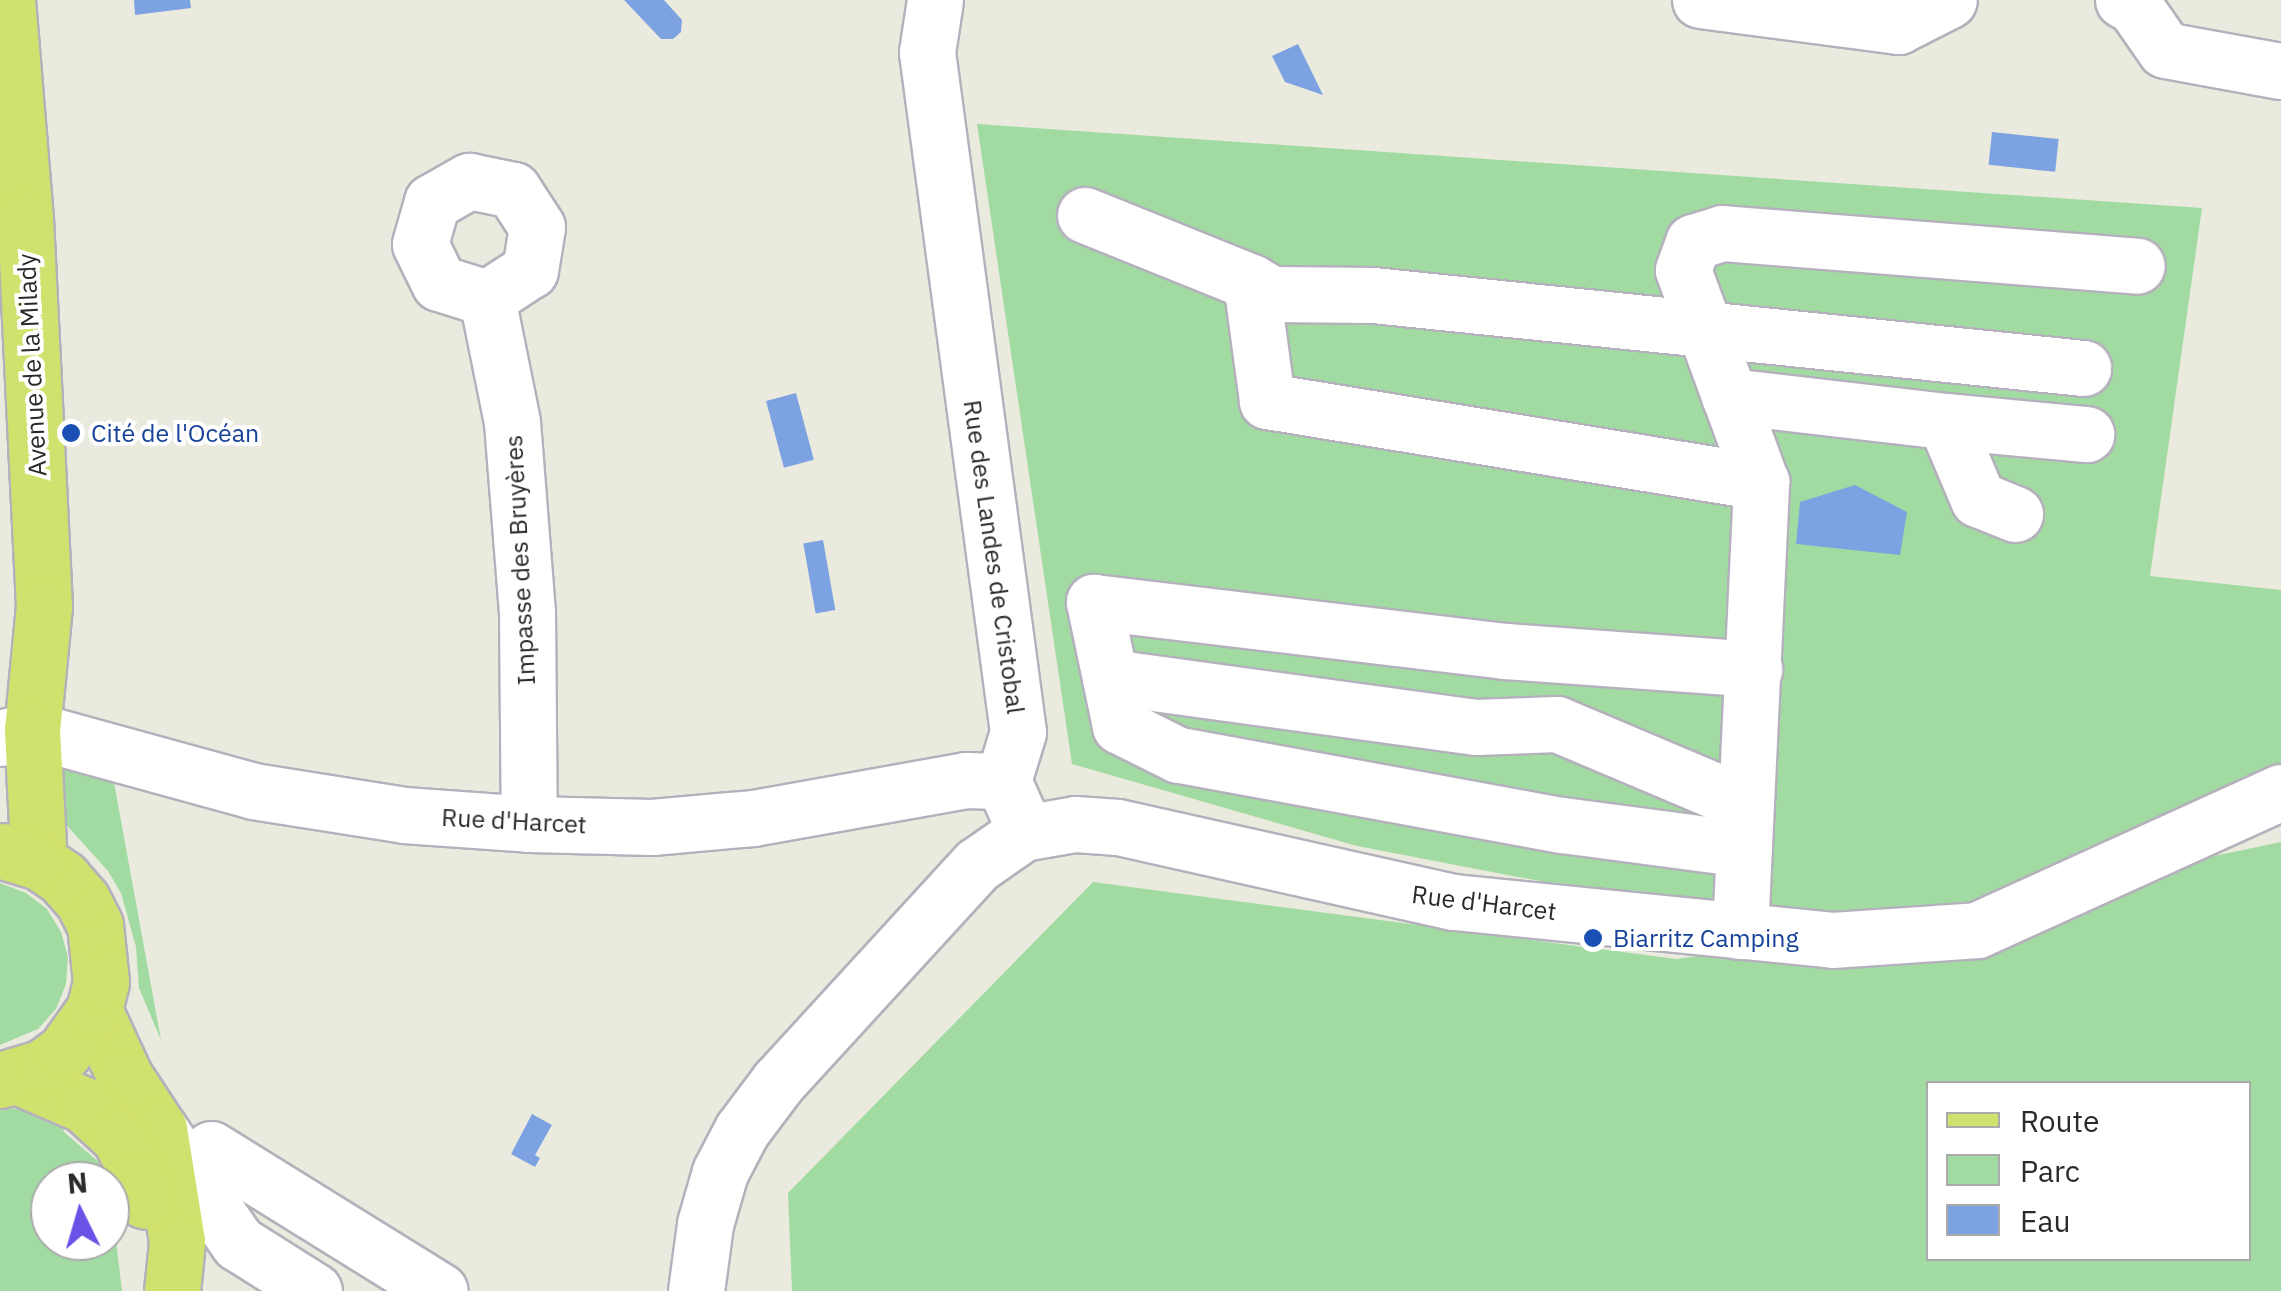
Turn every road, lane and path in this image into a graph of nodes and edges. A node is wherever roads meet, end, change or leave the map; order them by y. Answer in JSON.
{"nodes":[{"id":1,"x":7,"y":0,"type":"edge"},
{"id":2,"x":935,"y":0,"type":"edge"},
{"id":3,"x":1700,"y":0,"type":"edge"},
{"id":4,"x":1949,"y":0,"type":"edge"},
{"id":5,"x":2124,"y":0,"type":"edge"},
{"id":6,"x":2281,"y":71,"type":"edge"},
{"id":7,"x":1084,"y":215,"type":"dead end"},
{"id":8,"x":2137,"y":266,"type":"dead end"},
{"id":9,"x":1251,"y":282,"type":"junction"},
{"id":10,"x":487,"y":298,"type":"dead end"},
{"id":11,"x":1704,"y":326,"type":"junction"},
{"id":12,"x":2083,"y":368,"type":"dead end"},
{"id":13,"x":1730,"y":396,"type":"junction"},
{"id":14,"x":1945,"y":421,"type":"junction"},
{"id":15,"x":2086,"y":434,"type":"dead end"},
{"id":16,"x":1761,"y":482,"type":"junction"},
{"id":17,"x":2016,"y":514,"type":"dead end"},
{"id":18,"x":1506,"y":651,"type":"junction"},
{"id":19,"x":1754,"y":669,"type":"junction"},
{"id":20,"x":1110,"y":677,"type":"junction"},
{"id":21,"x":1557,"y":724,"type":"junction"},
{"id":22,"x":16,"y":734,"type":"edge"},
{"id":23,"x":1003,"y":782,"type":"junction"},
{"id":24,"x":0,"y":788,"type":"edge"},
{"id":25,"x":2281,"y":792,"type":"edge"},
{"id":26,"x":528,"y":824,"type":"junction"},
{"id":27,"x":1745,"y":826,"type":"junction"},
{"id":28,"x":1023,"y":833,"type":"junction"},
{"id":29,"x":19,"y":856,"type":"edge"},
{"id":30,"x":1740,"y":931,"type":"junction"},
{"id":31,"x":94,"y":1010,"type":"junction"},
{"id":32,"x":10,"y":1078,"type":"edge"},
{"id":33,"x":159,"y":1129,"type":"junction"},
{"id":34,"x":211,"y":1149,"type":"dead end"},
{"id":35,"x":168,"y":1291,"type":"edge"},
{"id":36,"x":314,"y":1291,"type":"edge"},
{"id":37,"x":440,"y":1291,"type":"edge"},
{"id":38,"x":696,"y":1291,"type":"edge"}],
"edges":[{"from":1,"to":22,"type":"main road","name":"Avenue de la Milady"},
{"from":2,"to":23,"type":"street","name":"Rue des Landes de Cristobal"},
{"from":3,"to":4,"type":"street"},
{"from":5,"to":6,"type":"street"},
{"from":7,"to":9,"type":"street"},
{"from":8,"to":11,"type":"street"},
{"from":9,"to":11,"type":"street"},
{"from":9,"to":16,"type":"street"},
{"from":10,"to":26,"type":"street","name":"Impasse des Bruyères"},
{"from":11,"to":12,"type":"street"},
{"from":11,"to":13,"type":"street"},
{"from":13,"to":14,"type":"street"},
{"from":13,"to":16,"type":"street"},
{"from":14,"to":15,"type":"street"},
{"from":14,"to":17,"type":"street"},
{"from":16,"to":19,"type":"street"},
{"from":18,"to":19,"type":"street"},
{"from":18,"to":20,"type":"street"},
{"from":18,"to":21,"type":"street"},
{"from":19,"to":27,"type":"street"},
{"from":20,"to":21,"type":"street"},
{"from":20,"to":27,"type":"street"},
{"from":21,"to":27,"type":"street"},
{"from":22,"to":24,"type":"main road","name":"Avenue de la Milady"},
{"from":22,"to":26,"type":"street","name":"Rue d'Harcet"},
{"from":22,"to":29,"type":"main road","name":"Avenue de la Milady"},
{"from":23,"to":26,"type":"street","name":"Rue d'Harcet"},
{"from":23,"to":28,"type":"street"},
{"from":25,"to":30,"type":"street","name":"Rue d'Harcet"},
{"from":27,"to":30,"type":"street"},
{"from":28,"to":30,"type":"street","name":"Rue d'Harcet"},
{"from":28,"to":38,"type":"street"},
{"from":29,"to":31,"type":"main road"},
{"from":31,"to":32,"type":"main road"},
{"from":31,"to":33,"type":"main road"},
{"from":32,"to":35,"type":"main road"},
{"from":33,"to":35,"type":"main road"},
{"from":33,"to":36,"type":"street"},
{"from":34,"to":37,"type":"street"}]}
